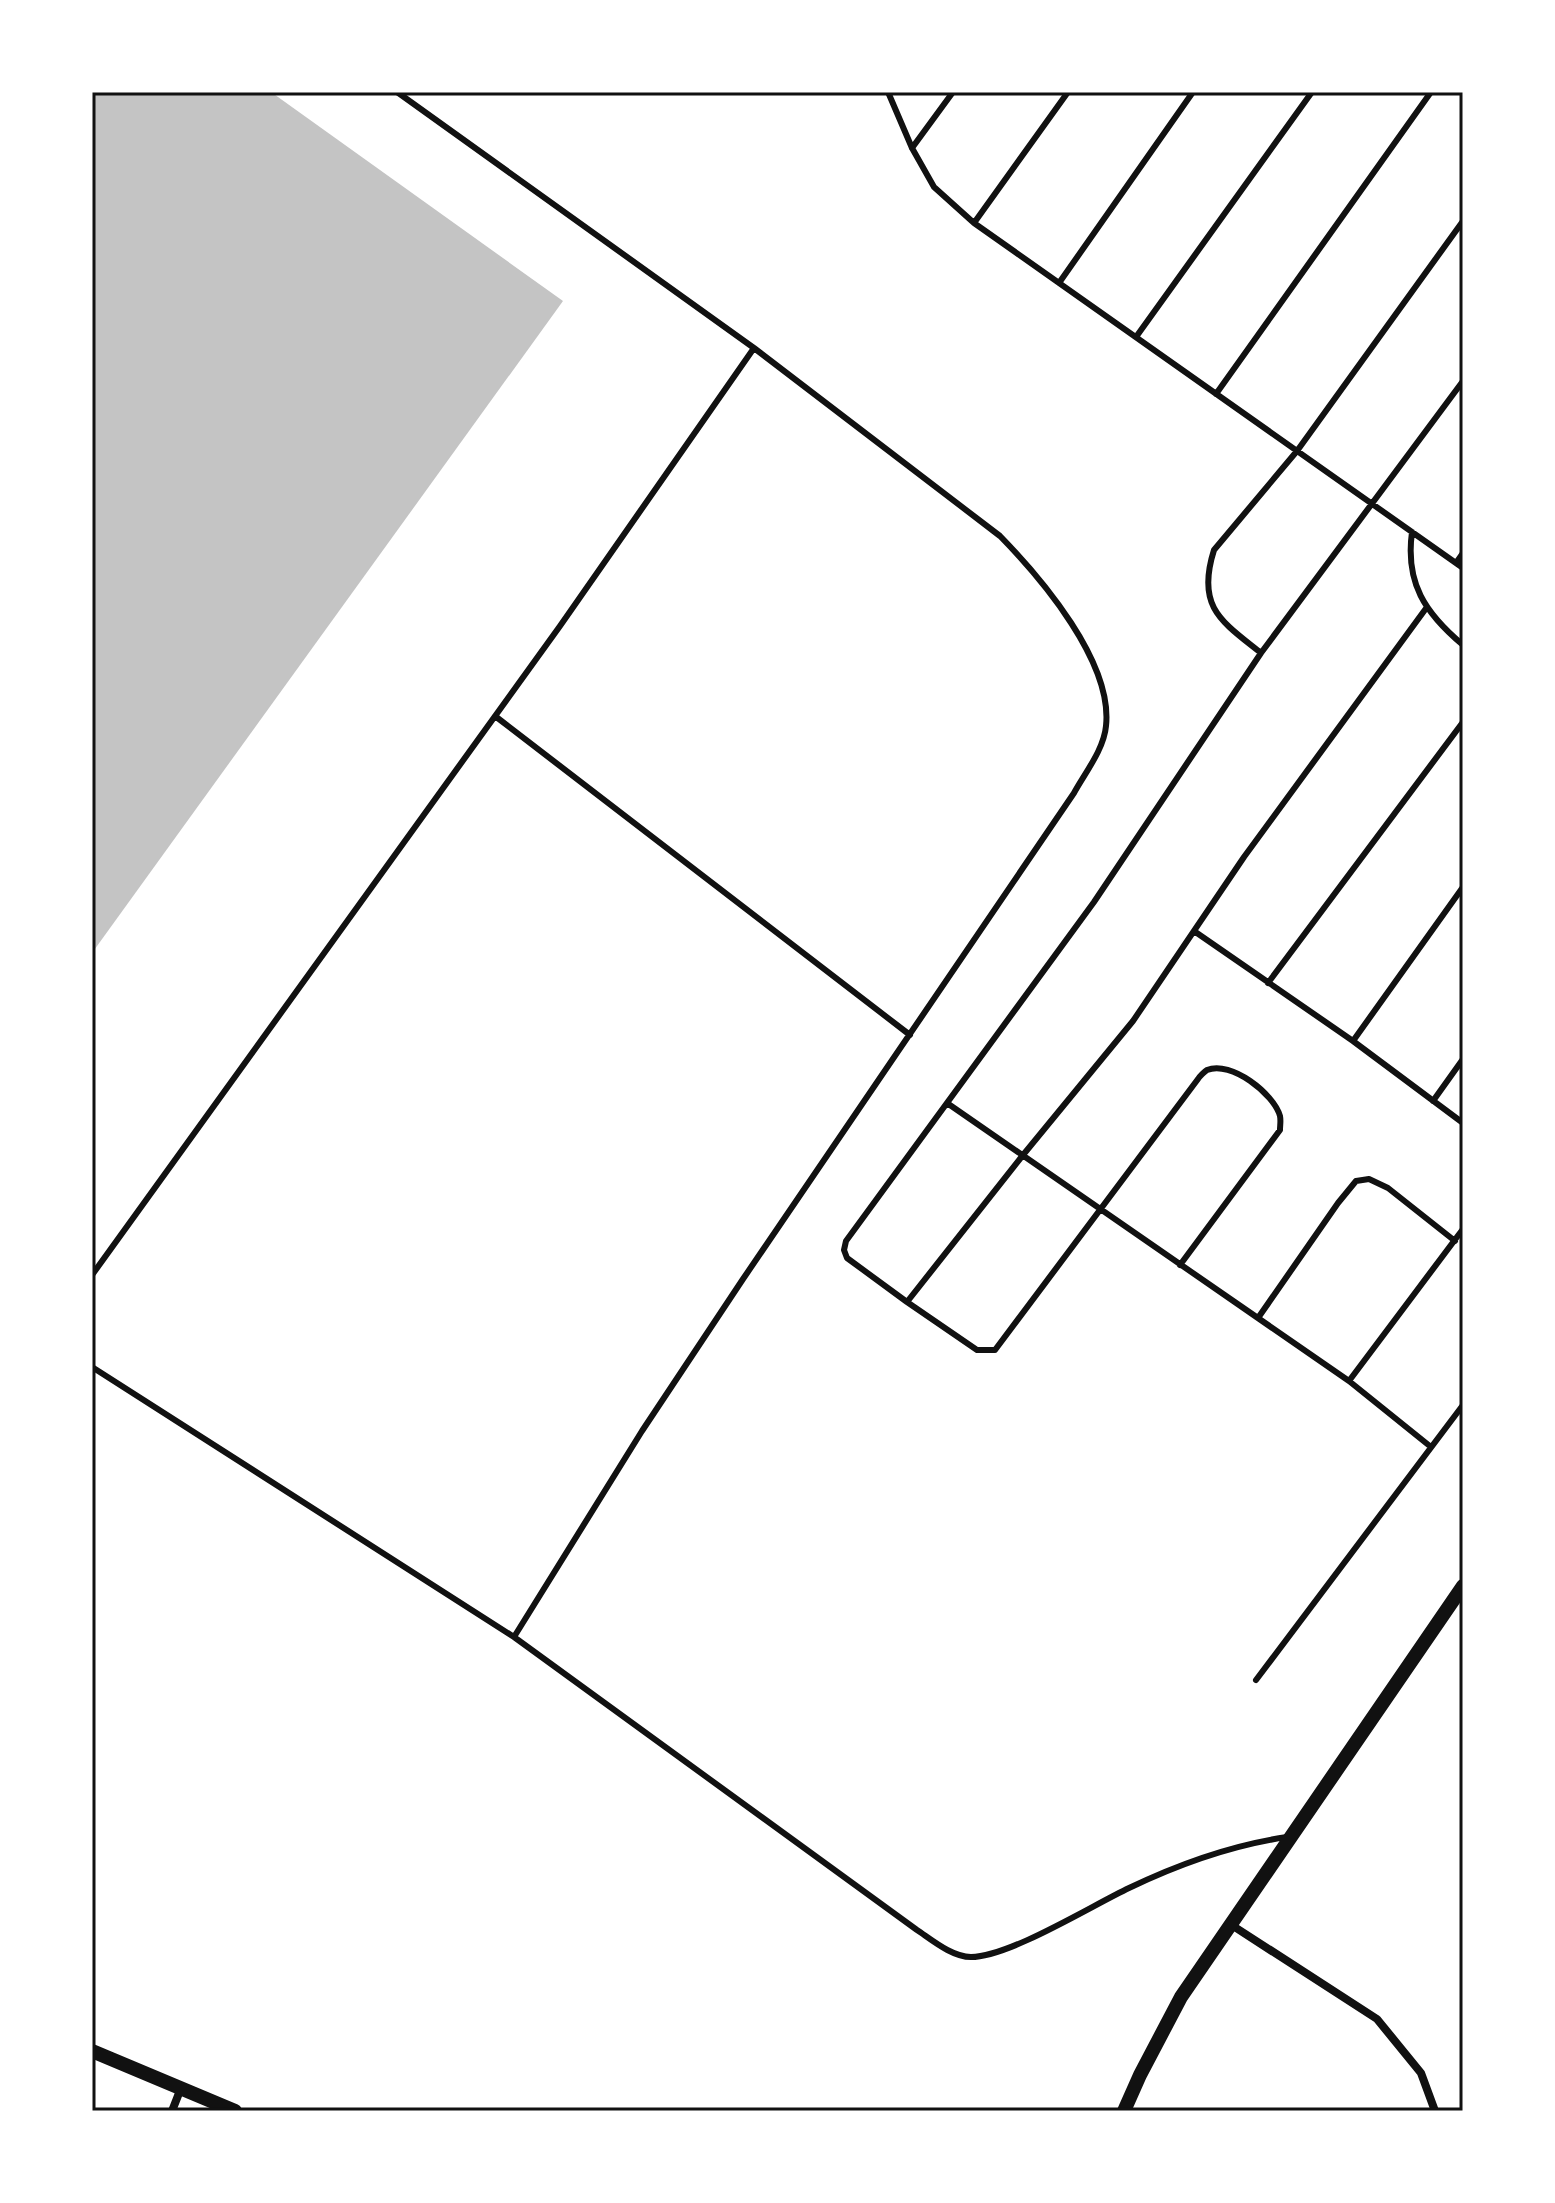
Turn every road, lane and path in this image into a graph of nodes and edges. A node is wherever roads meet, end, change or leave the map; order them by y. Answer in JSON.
{"nodes":[{"id":1,"x":397,"y":92,"type":"edge"},
{"id":2,"x":888,"y":92,"type":"edge"},
{"id":3,"x":953,"y":92,"type":"edge"},
{"id":4,"x":1068,"y":92,"type":"edge"},
{"id":5,"x":1193,"y":92,"type":"edge"},
{"id":6,"x":1312,"y":92,"type":"edge"},
{"id":7,"x":1431,"y":92,"type":"edge"},
{"id":8,"x":912,"y":148,"type":"junction"},
{"id":9,"x":1463,"y":221,"type":"edge"},
{"id":10,"x":974,"y":223,"type":"junction"},
{"id":11,"x":1059,"y":283,"type":"junction"},
{"id":12,"x":1136,"y":337,"type":"junction"},
{"id":13,"x":754,"y":348,"type":"junction"},
{"id":14,"x":1463,"y":381,"type":"edge"},
{"id":15,"x":1216,"y":394,"type":"junction"},
{"id":16,"x":1297,"y":451,"type":"junction"},
{"id":17,"x":1373,"y":504,"type":"junction"},
{"id":18,"x":1412,"y":532,"type":"junction"},
{"id":19,"x":1463,"y":553,"type":"edge"},
{"id":20,"x":1456,"y":563,"type":"junction"},
{"id":21,"x":1463,"y":568,"type":"edge"},
{"id":22,"x":1427,"y":607,"type":"junction"},
{"id":23,"x":1463,"y":645,"type":"edge"},
{"id":24,"x":1261,"y":653,"type":"junction"},
{"id":25,"x":495,"y":716,"type":"junction"},
{"id":26,"x":1463,"y":722,"type":"edge"},
{"id":27,"x":1463,"y":887,"type":"edge"},
{"id":28,"x":1194,"y":931,"type":"junction"},
{"id":29,"x":1268,"y":983,"type":"junction"},
{"id":30,"x":910,"y":1035,"type":"junction"},
{"id":31,"x":1353,"y":1041,"type":"junction"},
{"id":32,"x":1463,"y":1059,"type":"edge"},
{"id":33,"x":1433,"y":1101,"type":"junction"},
{"id":34,"x":947,"y":1103,"type":"junction"},
{"id":35,"x":1463,"y":1123,"type":"edge"},
{"id":36,"x":1023,"y":1155,"type":"junction"},
{"id":37,"x":1099,"y":1210,"type":"junction"},
{"id":38,"x":1463,"y":1229,"type":"edge"},
{"id":39,"x":1455,"y":1241,"type":"junction"},
{"id":40,"x":1180,"y":1265,"type":"junction"},
{"id":41,"x":92,"y":1275,"type":"edge"},
{"id":42,"x":907,"y":1302,"type":"junction"},
{"id":43,"x":1258,"y":1318,"type":"junction"},
{"id":44,"x":92,"y":1367,"type":"edge"},
{"id":45,"x":1349,"y":1381,"type":"junction"},
{"id":46,"x":1463,"y":1405,"type":"edge"},
{"id":47,"x":1431,"y":1447,"type":"junction"},
{"id":48,"x":1463,"y":1586,"type":"edge"},
{"id":49,"x":514,"y":1637,"type":"junction"},
{"id":50,"x":1256,"y":1680,"type":"dead end"},
{"id":51,"x":1291,"y":1837,"type":"junction"},
{"id":52,"x":1230,"y":1924,"type":"junction"},
{"id":53,"x":92,"y":2051,"type":"edge"},
{"id":54,"x":182,"y":2087,"type":"junction"},
{"id":55,"x":172,"y":2111,"type":"edge"},
{"id":56,"x":235,"y":2111,"type":"edge"},
{"id":57,"x":1124,"y":2111,"type":"edge"},
{"id":58,"x":1435,"y":2111,"type":"edge"}],
"edges":[{"from":1,"to":13,"type":"lane"},
{"from":2,"to":8,"type":"lane"},
{"from":3,"to":8,"type":"lane"},
{"from":4,"to":10,"type":"lane"},
{"from":5,"to":11,"type":"lane"},
{"from":6,"to":12,"type":"lane"},
{"from":7,"to":15,"type":"lane"},
{"from":8,"to":10,"type":"lane"},
{"from":9,"to":16,"type":"lane"},
{"from":10,"to":11,"type":"lane"},
{"from":11,"to":12,"type":"lane"},
{"from":12,"to":15,"type":"lane"},
{"from":13,"to":25,"type":"lane"},
{"from":13,"to":30,"type":"lane"},
{"from":14,"to":17,"type":"lane"},
{"from":15,"to":16,"type":"lane"},
{"from":16,"to":17,"type":"lane"},
{"from":16,"to":24,"type":"lane"},
{"from":17,"to":18,"type":"lane"},
{"from":17,"to":24,"type":"lane"},
{"from":18,"to":20,"type":"lane"},
{"from":18,"to":22,"type":"lane"},
{"from":19,"to":20,"type":"lane"},
{"from":20,"to":21,"type":"lane"},
{"from":22,"to":23,"type":"lane"},
{"from":22,"to":28,"type":"lane"},
{"from":24,"to":34,"type":"lane"},
{"from":25,"to":30,"type":"lane"},
{"from":25,"to":41,"type":"lane"},
{"from":26,"to":29,"type":"lane"},
{"from":27,"to":31,"type":"lane"},
{"from":28,"to":29,"type":"lane"},
{"from":28,"to":36,"type":"lane"},
{"from":29,"to":31,"type":"lane"},
{"from":30,"to":49,"type":"lane"},
{"from":31,"to":33,"type":"lane"},
{"from":32,"to":33,"type":"lane"},
{"from":33,"to":35,"type":"lane"},
{"from":34,"to":36,"type":"lane"},
{"from":34,"to":42,"type":"lane"},
{"from":36,"to":37,"type":"lane"},
{"from":36,"to":42,"type":"lane"},
{"from":37,"to":40,"type":"lane"},
{"from":37,"to":40,"type":"lane"},
{"from":37,"to":42,"type":"lane"},
{"from":38,"to":39,"type":"lane"},
{"from":39,"to":43,"type":"lane"},
{"from":39,"to":45,"type":"lane"},
{"from":40,"to":43,"type":"lane"},
{"from":43,"to":45,"type":"lane"},
{"from":44,"to":49,"type":"lane"},
{"from":45,"to":47,"type":"lane"},
{"from":46,"to":47,"type":"lane"},
{"from":47,"to":50,"type":"lane"},
{"from":48,"to":51,"type":"street"},
{"from":49,"to":51,"type":"lane"},
{"from":51,"to":52,"type":"street"},
{"from":52,"to":57,"type":"street"},
{"from":52,"to":58,"type":"street"},
{"from":53,"to":54,"type":"street"},
{"from":54,"to":55,"type":"street"},
{"from":54,"to":56,"type":"street"}]}
